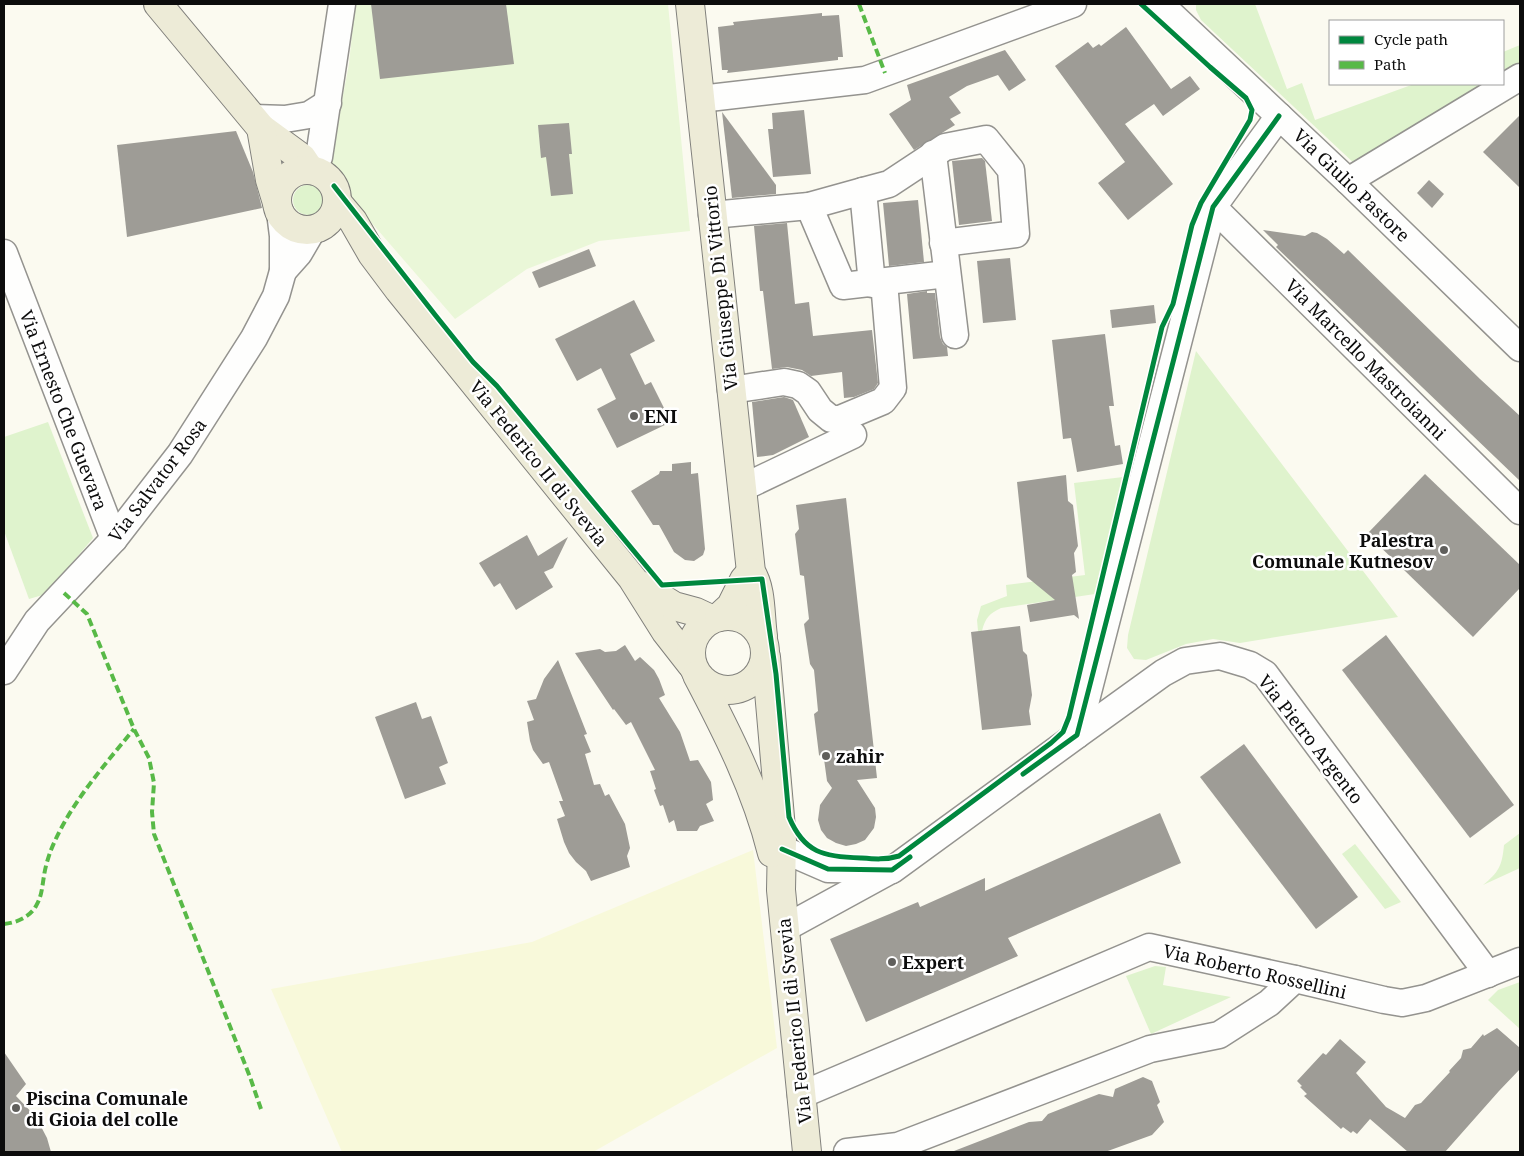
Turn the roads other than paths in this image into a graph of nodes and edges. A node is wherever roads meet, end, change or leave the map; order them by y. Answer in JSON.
{"nodes":[{"id":1,"x":158,"y":4,"type":"edge"},
{"id":2,"x":342,"y":4,"type":"edge"},
{"id":3,"x":696,"y":4,"type":"edge"},
{"id":4,"x":1073,"y":4,"type":"edge"},
{"id":5,"x":1160,"y":4,"type":"edge"},
{"id":6,"x":1520,"y":77,"type":"edge"},
{"id":7,"x":700,"y":99,"type":"junction"},
{"id":8,"x":328,"y":103,"type":"junction"},
{"id":9,"x":1279,"y":116,"type":"junction"},
{"id":10,"x":258,"y":123,"type":"junction"},
{"id":11,"x":934,"y":154,"type":"junction"},
{"id":12,"x":311,"y":170,"type":"junction"},
{"id":13,"x":1348,"y":181,"type":"junction"},
{"id":14,"x":863,"y":191,"type":"junction"},
{"id":15,"x":337,"y":202,"type":"junction"},
{"id":16,"x":809,"y":206,"type":"junction"},
{"id":17,"x":278,"y":207,"type":"junction"},
{"id":18,"x":1213,"y":207,"type":"junction"},
{"id":19,"x":712,"y":215,"type":"junction"},
{"id":20,"x":316,"y":228,"type":"junction"},
{"id":21,"x":943,"y":243,"type":"junction"},
{"id":22,"x":4,"y":253,"type":"edge"},
{"id":23,"x":372,"y":254,"type":"junction"},
{"id":24,"x":283,"y":271,"type":"junction"},
{"id":25,"x":948,"y":274,"type":"junction"},
{"id":26,"x":878,"y":283,"type":"junction"},
{"id":27,"x":956,"y":336,"type":"dead end"},
{"id":28,"x":1520,"y":348,"type":"edge"},
{"id":29,"x":731,"y":390,"type":"junction"},
{"id":30,"x":853,"y":435,"type":"dead end"},
{"id":31,"x":742,"y":488,"type":"junction"},
{"id":32,"x":1520,"y":511,"type":"edge"},
{"id":33,"x":114,"y":539,"type":"junction"},
{"id":34,"x":751,"y":572,"type":"junction"},
{"id":35,"x":632,"y":578,"type":"junction"},
{"id":36,"x":715,"y":618,"type":"junction"},
{"id":37,"x":765,"y":647,"type":"junction"},
{"id":38,"x":694,"y":669,"type":"junction"},
{"id":39,"x":4,"y":671,"type":"edge"},
{"id":40,"x":1077,"y":735,"type":"junction"},
{"id":41,"x":782,"y":849,"type":"junction"},
{"id":42,"x":892,"y":870,"type":"junction"},
{"id":43,"x":781,"y":890,"type":"junction"},
{"id":44,"x":785,"y":928,"type":"junction"},
{"id":45,"x":1520,"y":961,"type":"edge"},
{"id":46,"x":1488,"y":974,"type":"junction"},
{"id":47,"x":1295,"y":979,"type":"junction"},
{"id":48,"x":801,"y":1095,"type":"junction"},
{"id":49,"x":807,"y":1152,"type":"edge"},
{"id":50,"x":847,"y":1152,"type":"edge"}],
"edges":[{"from":1,"to":10,"type":"main road"},
{"from":2,"to":8,"type":"street"},
{"from":3,"to":7,"type":"main road","name":"Via Giuseppe Di Vittorio"},
{"from":4,"to":7,"type":"street"},
{"from":5,"to":9,"type":"street","name":"Via Giulio Pastore"},
{"from":6,"to":13,"type":"street"},
{"from":7,"to":19,"type":"main road","name":"Via Giuseppe Di Vittorio"},
{"from":8,"to":10,"type":"street"},
{"from":8,"to":12,"type":"street"},
{"from":9,"to":13,"type":"street","name":"Via Giulio Pastore"},
{"from":9,"to":18,"type":"street"},
{"from":10,"to":12,"type":"main road"},
{"from":10,"to":17,"type":"main road"},
{"from":11,"to":14,"type":"street"},
{"from":11,"to":21,"type":"street"},
{"from":11,"to":21,"type":"street"},
{"from":12,"to":15,"type":"main road"},
{"from":12,"to":17,"type":"main road"},
{"from":13,"to":28,"type":"street","name":"Via Giulio Pastore"},
{"from":14,"to":16,"type":"street"},
{"from":14,"to":26,"type":"street"},
{"from":15,"to":20,"type":"main road"},
{"from":15,"to":23,"type":"main road"},
{"from":16,"to":19,"type":"street"},
{"from":16,"to":26,"type":"street"},
{"from":17,"to":20,"type":"main road"},
{"from":17,"to":24,"type":"street"},
{"from":18,"to":32,"type":"street","name":"Via Marcello Mastroianni"},
{"from":18,"to":40,"type":"street"},
{"from":19,"to":29,"type":"main road","name":"Via Giuseppe Di Vittorio"},
{"from":20,"to":23,"type":"main road"},
{"from":20,"to":24,"type":"street"},
{"from":21,"to":25,"type":"street"},
{"from":22,"to":33,"type":"street","name":"Via Ernesto Che Guevara"},
{"from":23,"to":35,"type":"main road","name":"Via Federico II di Svevia"},
{"from":24,"to":33,"type":"street","name":"Via Salvator Rosa"},
{"from":25,"to":26,"type":"street"},
{"from":25,"to":27,"type":"street"},
{"from":26,"to":29,"type":"street"},
{"from":29,"to":31,"type":"main road","name":"Via Giuseppe Di Vittorio"},
{"from":30,"to":31,"type":"street"},
{"from":31,"to":34,"type":"main road","name":"Via Giuseppe Di Vittorio"},
{"from":33,"to":39,"type":"street","name":"Via Salvator Rosa"},
{"from":34,"to":36,"type":"main road"},
{"from":34,"to":37,"type":"main road","name":"Via Giuseppe Di Vittorio"},
{"from":35,"to":36,"type":"main road","name":"Via Federico II di Svevia"},
{"from":35,"to":38,"type":"main road","name":"Via Federico II di Svevia"},
{"from":36,"to":37,"type":"main road"},
{"from":36,"to":38,"type":"main road"},
{"from":37,"to":38,"type":"main road"},
{"from":37,"to":41,"type":"main road","name":"Via Federico II di Svevia"},
{"from":38,"to":43,"type":"main road","name":"Via Federico II di Svevia"},
{"from":40,"to":42,"type":"street","name":"Via Pietro Argento"},
{"from":40,"to":46,"type":"street","name":"Via Pietro Argento"},
{"from":41,"to":42,"type":"street"},
{"from":41,"to":43,"type":"main road","name":"Via Federico II di Svevia"},
{"from":42,"to":44,"type":"street","name":"Via Pietro Argento"},
{"from":43,"to":44,"type":"main road","name":"Via Federico II di Svevia"},
{"from":44,"to":48,"type":"main road","name":"Via Federico II di Svevia"},
{"from":45,"to":46,"type":"street","name":"Via Roberto Rossellini"},
{"from":46,"to":47,"type":"street","name":"Via Roberto Rossellini"},
{"from":47,"to":48,"type":"street","name":"Via Roberto Rossellini"},
{"from":47,"to":50,"type":"street"},
{"from":48,"to":49,"type":"main road","name":"Via Federico II di Svevia"}]}
